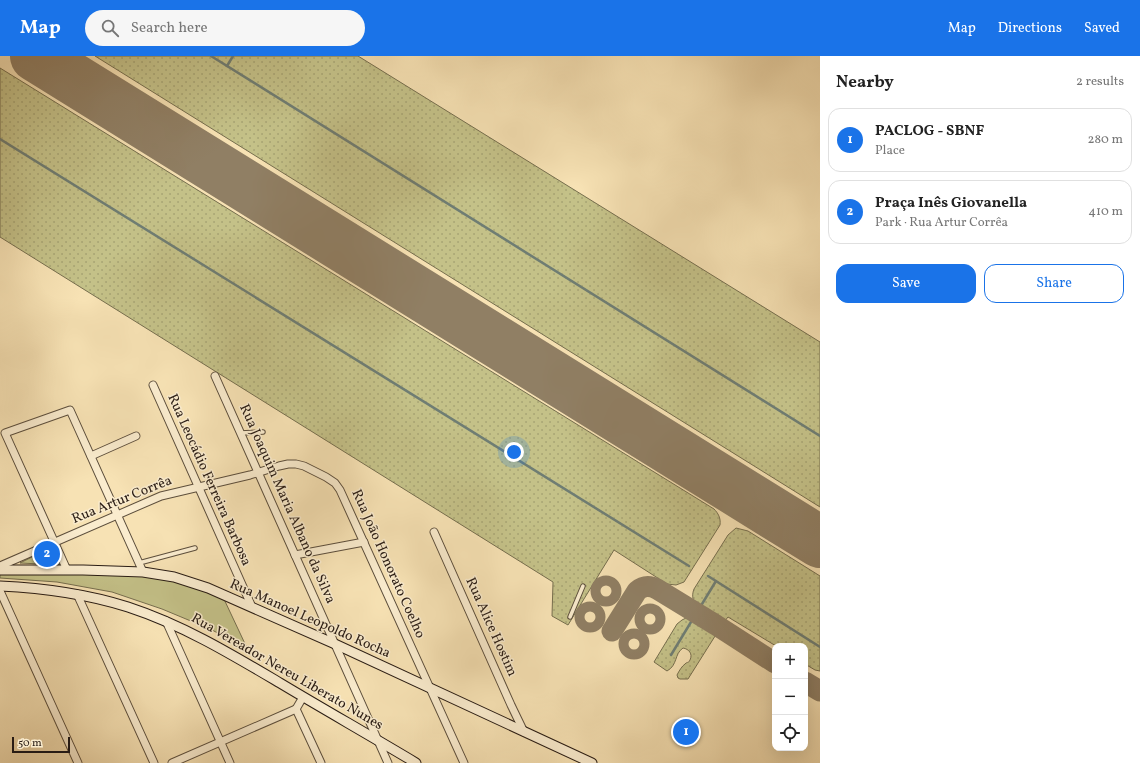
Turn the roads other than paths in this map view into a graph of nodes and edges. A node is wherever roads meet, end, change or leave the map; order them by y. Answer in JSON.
{"nodes":[{"id":1,"x":215,"y":376,"type":"dead end"},
{"id":2,"x":153,"y":385,"type":"dead end"},
{"id":3,"x":263,"y":432,"type":"dead end"},
{"id":4,"x":241,"y":433,"type":"junction"},
{"id":5,"x":136,"y":436,"type":"dead end"},
{"id":6,"x":91,"y":456,"type":"junction"},
{"id":7,"x":258,"y":471,"type":"junction"},
{"id":8,"x":198,"y":487,"type":"junction"},
{"id":9,"x":117,"y":514,"type":"junction"},
{"id":10,"x":434,"y":532,"type":"dead end"},
{"id":11,"x":54,"y":542,"type":"junction"},
{"id":12,"x":364,"y":542,"type":"junction"},
{"id":13,"x":195,"y":548,"type":"dead end"},
{"id":14,"x":295,"y":555,"type":"junction"},
{"id":15,"x":0,"y":566,"type":"edge"},
{"id":16,"x":141,"y":568,"type":"junction"},
{"id":17,"x":0,"y":570,"type":"edge"},
{"id":18,"x":67,"y":570,"type":"junction"},
{"id":19,"x":0,"y":586,"type":"edge"},
{"id":20,"x":583,"y":586,"type":"dead end"},
{"id":21,"x":0,"y":591,"type":"edge"},
{"id":22,"x":77,"y":594,"type":"junction"},
{"id":23,"x":252,"y":607,"type":"junction"},
{"id":24,"x":570,"y":617,"type":"dead end"},
{"id":25,"x":166,"y":621,"type":"junction"},
{"id":26,"x":335,"y":644,"type":"junction"},
{"id":27,"x":430,"y":688,"type":"junction"},
{"id":28,"x":303,"y":697,"type":"junction"},
{"id":29,"x":296,"y":709,"type":"junction"},
{"id":30,"x":524,"y":732,"type":"junction"},
{"id":31,"x":378,"y":741,"type":"junction"},
{"id":32,"x":220,"y":742,"type":"junction"},
{"id":33,"x":78,"y":763,"type":"edge"},
{"id":34,"x":154,"y":763,"type":"edge"},
{"id":35,"x":172,"y":763,"type":"edge"},
{"id":36,"x":230,"y":763,"type":"edge"},
{"id":37,"x":321,"y":763,"type":"edge"},
{"id":38,"x":388,"y":763,"type":"edge"},
{"id":39,"x":416,"y":763,"type":"edge"},
{"id":40,"x":464,"y":763,"type":"edge"},
{"id":41,"x":592,"y":763,"type":"edge"}],
"edges":[{"from":1,"to":4,"type":"street","name":"Rua Joaquim Maria Albano da Silva"},
{"from":2,"to":8,"type":"street","name":"Rua Leocádio Ferreira Barbosa"},
{"from":3,"to":4,"type":"lane"},
{"from":4,"to":7,"type":"street","name":"Rua Joaquim Maria Albano da Silva"},
{"from":5,"to":6,"type":"street"},
{"from":6,"to":9,"type":"street"},
{"from":6,"to":11,"type":"street"},
{"from":7,"to":8,"type":"street","name":"Rua Artur Corrêa"},
{"from":7,"to":12,"type":"street","name":"Rua João Honorato Coelho"},
{"from":7,"to":14,"type":"street","name":"Rua Joaquim Maria Albano da Silva"},
{"from":8,"to":9,"type":"street","name":"Rua Artur Corrêa"},
{"from":8,"to":23,"type":"street","name":"Rua Leocádio Ferreira Barbosa"},
{"from":9,"to":11,"type":"street","name":"Rua Artur Corrêa"},
{"from":9,"to":16,"type":"street"},
{"from":10,"to":30,"type":"street","name":"Rua Alice Hostim"},
{"from":11,"to":15,"type":"street","name":"Rua Artur Corrêa"},
{"from":11,"to":18,"type":"street"},
{"from":12,"to":14,"type":"street"},
{"from":12,"to":27,"type":"street","name":"Rua João Honorato Coelho"},
{"from":13,"to":16,"type":"lane"},
{"from":14,"to":26,"type":"street","name":"Rua Joaquim Maria Albano da Silva"},
{"from":16,"to":18,"type":"main road","name":"Rua Manoel Leopoldo Rocha"},
{"from":16,"to":23,"type":"main road","name":"Rua Manoel Leopoldo Rocha"},
{"from":17,"to":18,"type":"main road","name":"Rua Manoel Leopoldo Rocha"},
{"from":19,"to":22,"type":"main road","name":"Rua Vereador Nereu Liberato Nunes"},
{"from":20,"to":24,"type":"lane"},
{"from":21,"to":33,"type":"street"},
{"from":22,"to":25,"type":"main road","name":"Rua Vereador Nereu Liberato Nunes"},
{"from":22,"to":34,"type":"street"},
{"from":23,"to":26,"type":"main road","name":"Rua Manoel Leopoldo Rocha"},
{"from":25,"to":28,"type":"main road","name":"Rua Vereador Nereu Liberato Nunes"},
{"from":25,"to":32,"type":"street"},
{"from":26,"to":27,"type":"main road","name":"Rua Manoel Leopoldo Rocha"},
{"from":26,"to":31,"type":"street","name":"Rua Joaquim Maria Albano da Silva"},
{"from":27,"to":30,"type":"main road","name":"Rua Manoel Leopoldo Rocha"},
{"from":27,"to":40,"type":"street","name":"Rua João Honorato Coelho"},
{"from":28,"to":29,"type":"street"},
{"from":28,"to":31,"type":"main road","name":"Rua Vereador Nereu Liberato Nunes"},
{"from":29,"to":32,"type":"street"},
{"from":29,"to":37,"type":"street"},
{"from":30,"to":41,"type":"main road","name":"Rua Manoel Leopoldo Rocha"},
{"from":31,"to":38,"type":"street","name":"Rua Joaquim Maria Albano da Silva"},
{"from":31,"to":39,"type":"main road","name":"Rua Vereador Nereu Liberato Nunes"},
{"from":32,"to":35,"type":"street"},
{"from":32,"to":36,"type":"street"}]}
